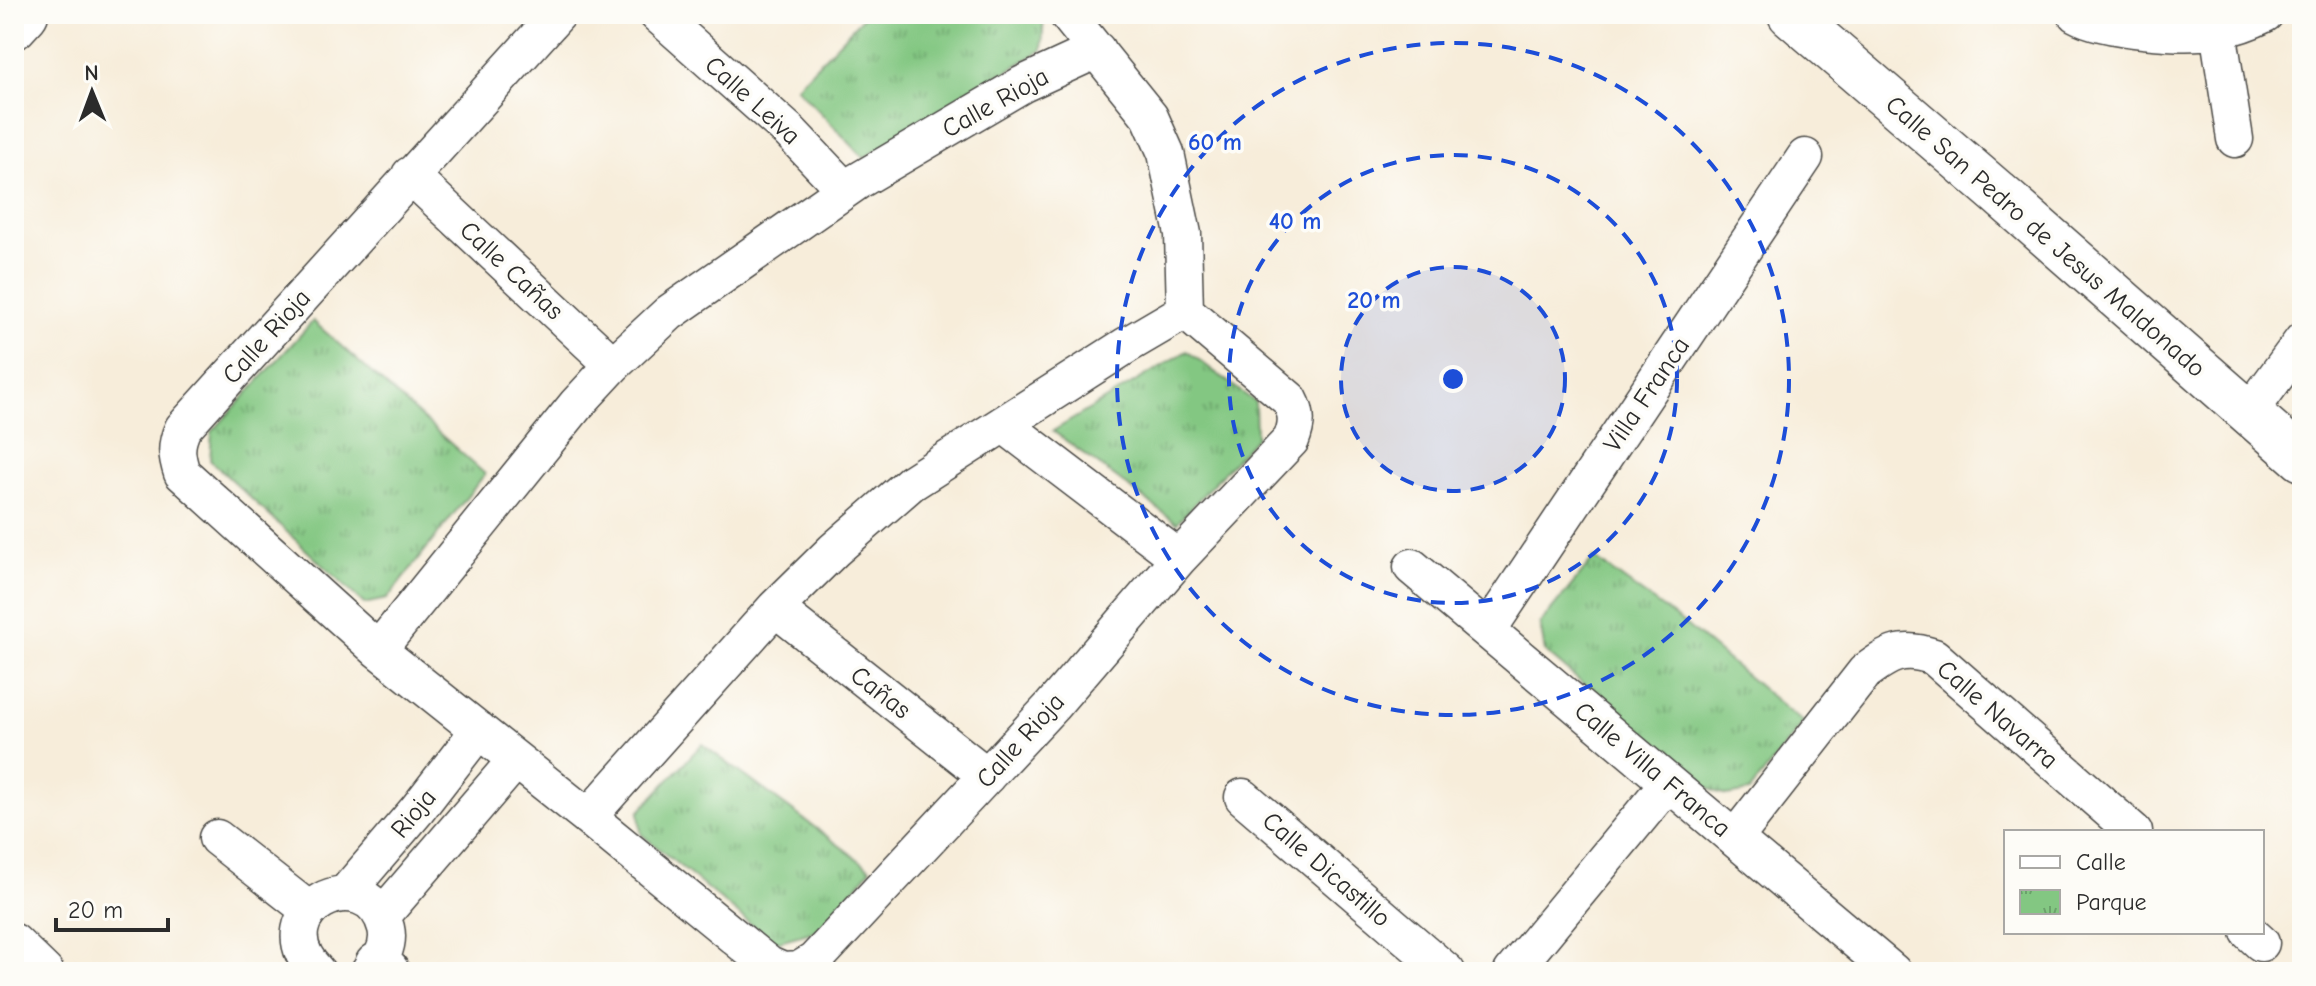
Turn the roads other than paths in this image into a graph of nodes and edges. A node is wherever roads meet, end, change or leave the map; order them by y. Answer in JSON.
{"nodes":[{"id":1,"x":26,"y":14,"type":"edge"},
{"id":2,"x":558,"y":14,"type":"edge"},
{"id":3,"x":657,"y":14,"type":"edge"},
{"id":4,"x":1067,"y":14,"type":"edge"},
{"id":5,"x":1790,"y":14,"type":"edge"},
{"id":6,"x":2076,"y":14,"type":"edge"},
{"id":7,"x":2265,"y":14,"type":"edge"},
{"id":8,"x":14,"y":27,"type":"edge"},
{"id":9,"x":2218,"y":30,"type":"junction"},
{"id":10,"x":1097,"y":50,"type":"junction"},
{"id":11,"x":2235,"y":139,"type":"dead end"},
{"id":12,"x":1805,"y":157,"type":"dead end"},
{"id":13,"x":410,"y":175,"type":"junction"},
{"id":14,"x":845,"y":190,"type":"junction"},
{"id":15,"x":1185,"y":311,"type":"junction"},
{"id":16,"x":2302,"y":341,"type":"edge"},
{"id":17,"x":613,"y":365,"type":"junction"},
{"id":18,"x":2249,"y":413,"type":"junction"},
{"id":19,"x":1003,"y":424,"type":"junction"},
{"id":20,"x":2302,"y":459,"type":"edge"},
{"id":21,"x":1179,"y":558,"type":"junction"},
{"id":22,"x":1412,"y":567,"type":"dead end"},
{"id":23,"x":775,"y":608,"type":"junction"},
{"id":24,"x":1488,"y":630,"type":"junction"},
{"id":25,"x":378,"y":650,"type":"junction"},
{"id":26,"x":479,"y":730,"type":"junction"},
{"id":27,"x":516,"y":760,"type":"junction"},
{"id":28,"x":987,"y":776,"type":"junction"},
{"id":29,"x":1668,"y":783,"type":"junction"},
{"id":30,"x":1243,"y":797,"type":"dead end"},
{"id":31,"x":588,"y":817,"type":"junction"},
{"id":32,"x":2132,"y":830,"type":"edge"},
{"id":33,"x":217,"y":838,"type":"dead end"},
{"id":34,"x":394,"y":838,"type":"junction"},
{"id":35,"x":1735,"y":838,"type":"junction"},
{"id":36,"x":427,"y":866,"type":"junction"},
{"id":37,"x":345,"y":894,"type":"junction"},
{"id":38,"x":309,"y":910,"type":"junction"},
{"id":39,"x":382,"y":916,"type":"junction"},
{"id":40,"x":14,"y":942,"type":"edge"},
{"id":41,"x":305,"y":967,"type":"edge"},
{"id":42,"x":378,"y":970,"type":"edge"},
{"id":43,"x":45,"y":972,"type":"edge"},
{"id":44,"x":1447,"y":972,"type":"edge"},
{"id":45,"x":1512,"y":972,"type":"edge"},
{"id":46,"x":1893,"y":972,"type":"edge"}],
"edges":[{"from":1,"to":8,"type":"street"},
{"from":2,"to":13,"type":"street","name":"Calle Rioja"},
{"from":3,"to":14,"type":"street","name":"Calle Leiva"},
{"from":4,"to":10,"type":"street"},
{"from":5,"to":18,"type":"street","name":"Calle San Pedro de Jesus Maldonado"},
{"from":6,"to":9,"type":"street"},
{"from":7,"to":9,"type":"street"},
{"from":9,"to":11,"type":"street"},
{"from":10,"to":14,"type":"street","name":"Calle Rioja"},
{"from":10,"to":15,"type":"street"},
{"from":12,"to":24,"type":"street","name":"Villa Franca"},
{"from":13,"to":17,"type":"street","name":"Calle Cañas"},
{"from":13,"to":25,"type":"street","name":"Calle Rioja"},
{"from":14,"to":17,"type":"street","name":"Calle Rioja"},
{"from":15,"to":19,"type":"street"},
{"from":15,"to":21,"type":"street","name":"Calle Rioja"},
{"from":16,"to":18,"type":"street"},
{"from":17,"to":25,"type":"street","name":"Calle Rioja"},
{"from":18,"to":20,"type":"street","name":"Calle San Pedro de Jesus Maldonado"},
{"from":19,"to":21,"type":"street"},
{"from":19,"to":23,"type":"street"},
{"from":21,"to":28,"type":"street","name":"Calle Rioja"},
{"from":22,"to":24,"type":"street","name":"Calle Villa Franca"},
{"from":23,"to":28,"type":"street","name":"Cañas"},
{"from":23,"to":31,"type":"street"},
{"from":24,"to":29,"type":"street","name":"Calle Villa Franca"},
{"from":25,"to":26,"type":"street","name":"Calle Rioja"},
{"from":26,"to":27,"type":"street","name":"Calle Rioja"},
{"from":26,"to":34,"type":"street","name":"Rioja"},
{"from":27,"to":31,"type":"street","name":"Calle Rioja"},
{"from":27,"to":36,"type":"street","name":"Rioja"},
{"from":28,"to":31,"type":"street","name":"Calle Rioja"},
{"from":29,"to":35,"type":"street","name":"Calle Villa Franca"},
{"from":29,"to":45,"type":"street"},
{"from":30,"to":44,"type":"street","name":"Calle Dicastillo"},
{"from":32,"to":35,"type":"street","name":"Calle Navarra"},
{"from":33,"to":38,"type":"street"},
{"from":34,"to":36,"type":"street"},
{"from":34,"to":37,"type":"street","name":"Rioja"},
{"from":35,"to":46,"type":"street","name":"Calle Villa Franca"},
{"from":36,"to":39,"type":"street","name":"Rioja"},
{"from":37,"to":38,"type":"street"},
{"from":37,"to":39,"type":"street"},
{"from":38,"to":41,"type":"street"},
{"from":39,"to":42,"type":"street"},
{"from":40,"to":43,"type":"street"}]}
